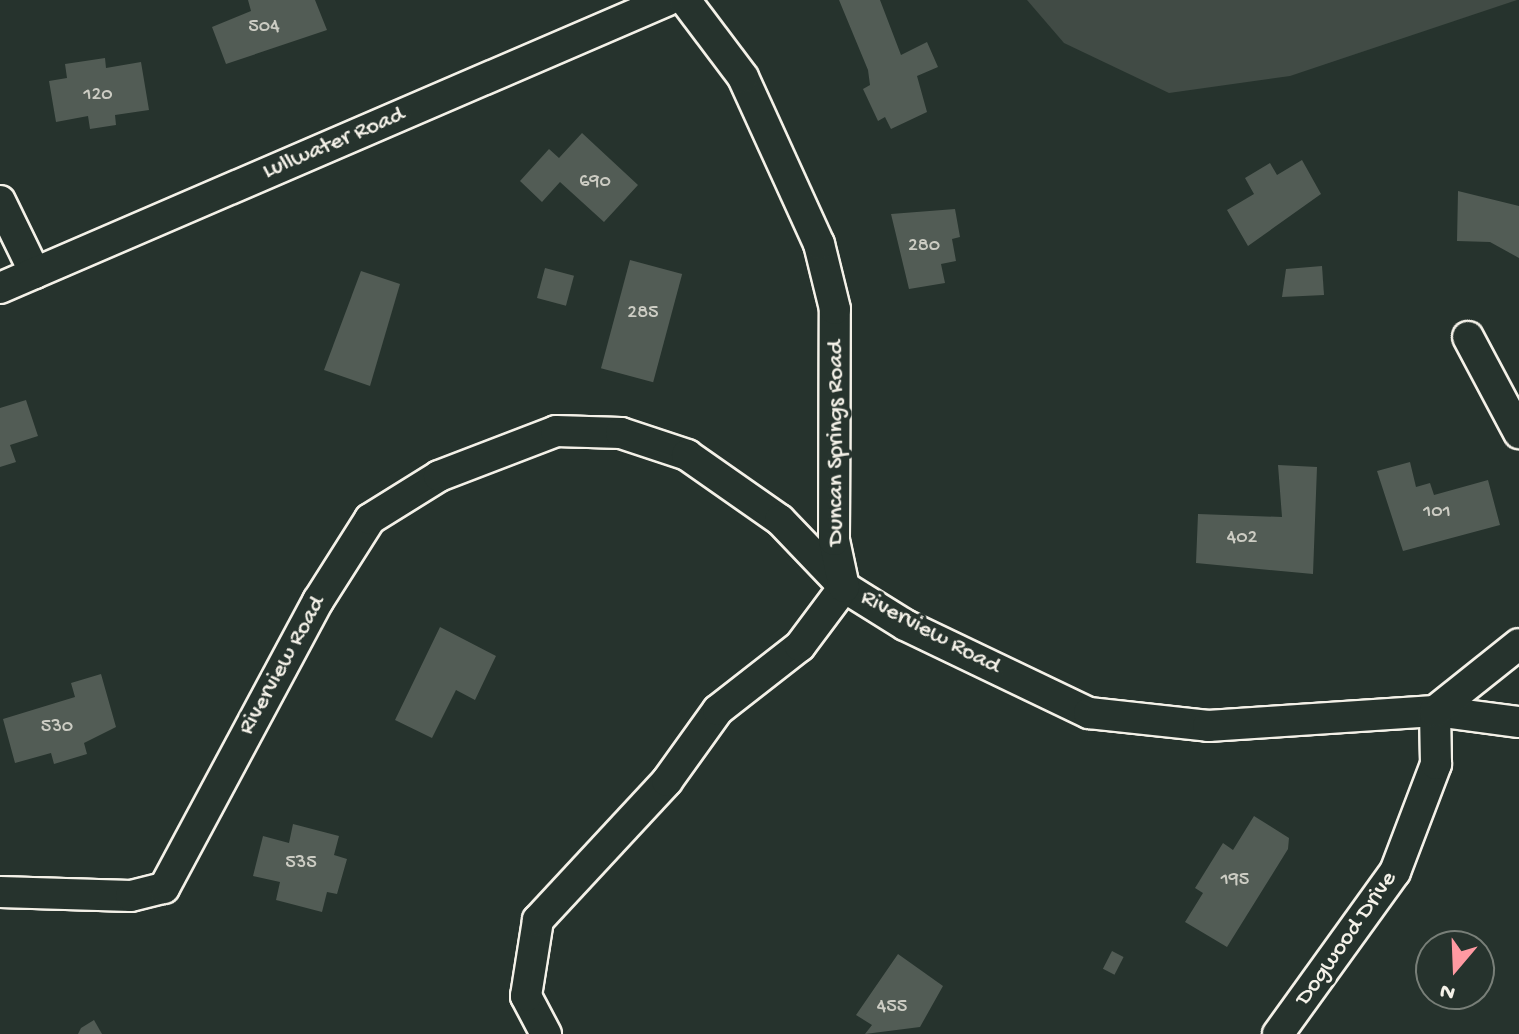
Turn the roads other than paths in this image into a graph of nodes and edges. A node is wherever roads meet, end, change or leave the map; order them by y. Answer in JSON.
{"nodes":[{"id":1,"x":668,"y":0,"type":"edge"},
{"id":2,"x":685,"y":0,"type":"edge"},
{"id":3,"x":0,"y":201,"type":"edge"},
{"id":4,"x":35,"y":273,"type":"junction"},
{"id":5,"x":0,"y":288,"type":"edge"},
{"id":6,"x":1468,"y":337,"type":"dead end"},
{"id":7,"x":1519,"y":433,"type":"edge"},
{"id":8,"x":844,"y":587,"type":"junction"},
{"id":9,"x":1519,"y":644,"type":"edge"},
{"id":10,"x":1435,"y":711,"type":"junction"},
{"id":11,"x":1519,"y":722,"type":"edge"},
{"id":12,"x":0,"y":892,"type":"edge"},
{"id":13,"x":546,"y":1034,"type":"edge"},
{"id":14,"x":1278,"y":1034,"type":"edge"}],
"edges":[{"from":1,"to":4,"type":"street","name":"Lullwater Road"},
{"from":2,"to":8,"type":"street","name":"Duncan Springs Road"},
{"from":3,"to":4,"type":"street"},
{"from":4,"to":5,"type":"street","name":"Lullwater Road"},
{"from":6,"to":7,"type":"street"},
{"from":8,"to":10,"type":"street","name":"Riverview Road"},
{"from":8,"to":12,"type":"street","name":"Riverview Road"},
{"from":8,"to":13,"type":"street"},
{"from":9,"to":10,"type":"street"},
{"from":10,"to":11,"type":"street","name":"Riverview Road"},
{"from":10,"to":14,"type":"street","name":"Dogwood Drive"}]}
